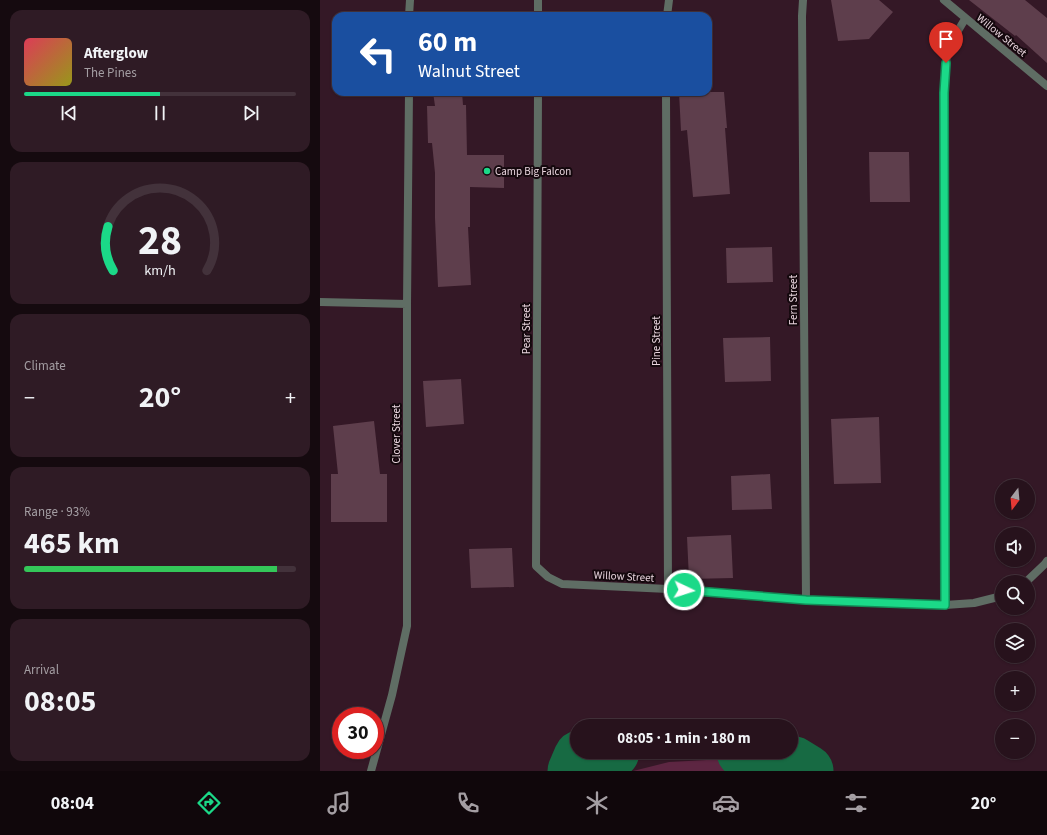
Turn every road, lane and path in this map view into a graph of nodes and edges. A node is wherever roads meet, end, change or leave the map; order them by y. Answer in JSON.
{"nodes":[{"id":1,"x":410,"y":0,"type":"edge"},
{"id":2,"x":538,"y":0,"type":"edge"},
{"id":3,"x":669,"y":0,"type":"edge"},
{"id":4,"x":803,"y":0,"type":"edge"},
{"id":5,"x":944,"y":0,"type":"edge"},
{"id":6,"x":409,"y":12,"type":"edge"},
{"id":7,"x":538,"y":12,"type":"edge"},
{"id":8,"x":668,"y":12,"type":"edge"},
{"id":9,"x":965,"y":18,"type":"junction"},
{"id":10,"x":1047,"y":86,"type":"edge"},
{"id":11,"x":409,"y":96,"type":"edge"},
{"id":12,"x":538,"y":96,"type":"edge"},
{"id":13,"x":666,"y":96,"type":"edge"},
{"id":14,"x":320,"y":302,"type":"edge"},
{"id":15,"x":407,"y":304,"type":"junction"},
{"id":16,"x":1047,"y":561,"type":"edge"},
{"id":17,"x":536,"y":566,"type":"joint"},
{"id":18,"x":1033,"y":575,"type":"edge"},
{"id":19,"x":668,"y":589,"type":"junction"},
{"id":20,"x":995,"y":598,"type":"edge"},
{"id":21,"x":806,"y":600,"type":"junction"},
{"id":22,"x":945,"y":605,"type":"junction"},
{"id":23,"x":371,"y":771,"type":"edge"}],
"edges":[{"from":1,"to":6,"type":"street"},
{"from":2,"to":7,"type":"street"},
{"from":3,"to":8,"type":"street"},
{"from":4,"to":21,"type":"street","name":"Fern Street"},
{"from":5,"to":9,"type":"street","name":"Willow Street"},
{"from":9,"to":10,"type":"street","name":"Willow Street"},
{"from":9,"to":22,"type":"street"},
{"from":11,"to":15,"type":"street","name":"Clover Street"},
{"from":12,"to":17,"type":"street","name":"Pear Street"},
{"from":13,"to":19,"type":"street","name":"Pine Street"},
{"from":14,"to":15,"type":"street"},
{"from":15,"to":23,"type":"street","name":"Clover Street"},
{"from":16,"to":18,"type":"street"},
{"from":17,"to":19,"type":"street","name":"Willow Street"},
{"from":19,"to":21,"type":"street","name":"Willow Street"},
{"from":20,"to":22,"type":"street","name":"Willow Street"},
{"from":21,"to":22,"type":"street","name":"Willow Street"}]}
